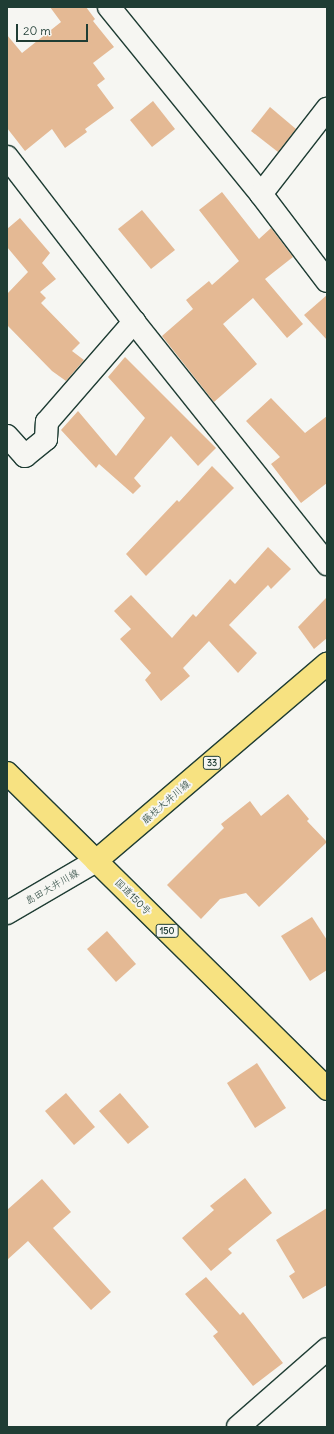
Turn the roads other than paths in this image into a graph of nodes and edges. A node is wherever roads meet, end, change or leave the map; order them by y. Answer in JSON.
{"nodes":[{"id":1,"x":109,"y":7,"type":"edge"},
{"id":2,"x":327,"y":109,"type":"edge"},
{"id":3,"x":7,"y":157,"type":"edge"},
{"id":4,"x":261,"y":194,"type":"junction"},
{"id":5,"x":327,"y":281,"type":"edge"},
{"id":6,"x":134,"y":322,"type":"junction"},
{"id":7,"x":7,"y":436,"type":"edge"},
{"id":8,"x":327,"y":564,"type":"edge"},
{"id":9,"x":327,"y":664,"type":"edge"},
{"id":10,"x":7,"y":773,"type":"edge"},
{"id":11,"x":96,"y":861,"type":"junction"},
{"id":12,"x":7,"y":913,"type":"edge"},
{"id":13,"x":327,"y":1089,"type":"edge"},
{"id":14,"x":327,"y":1349,"type":"edge"},
{"id":15,"x":238,"y":1427,"type":"edge"}],
"edges":[{"from":1,"to":4,"type":"street"},
{"from":2,"to":4,"type":"street"},
{"from":3,"to":6,"type":"street"},
{"from":4,"to":5,"type":"street"},
{"from":6,"to":7,"type":"street"},
{"from":6,"to":8,"type":"street"},
{"from":9,"to":11,"type":"main road","name":"藤枝大井川線","number":"33"},
{"from":10,"to":11,"type":"main road","name":"国道150号","number":"150"},
{"from":11,"to":12,"type":"street","name":"島田大井川線"},
{"from":11,"to":13,"type":"main road","name":"国道150号","number":"150"},
{"from":14,"to":15,"type":"street"}]}
